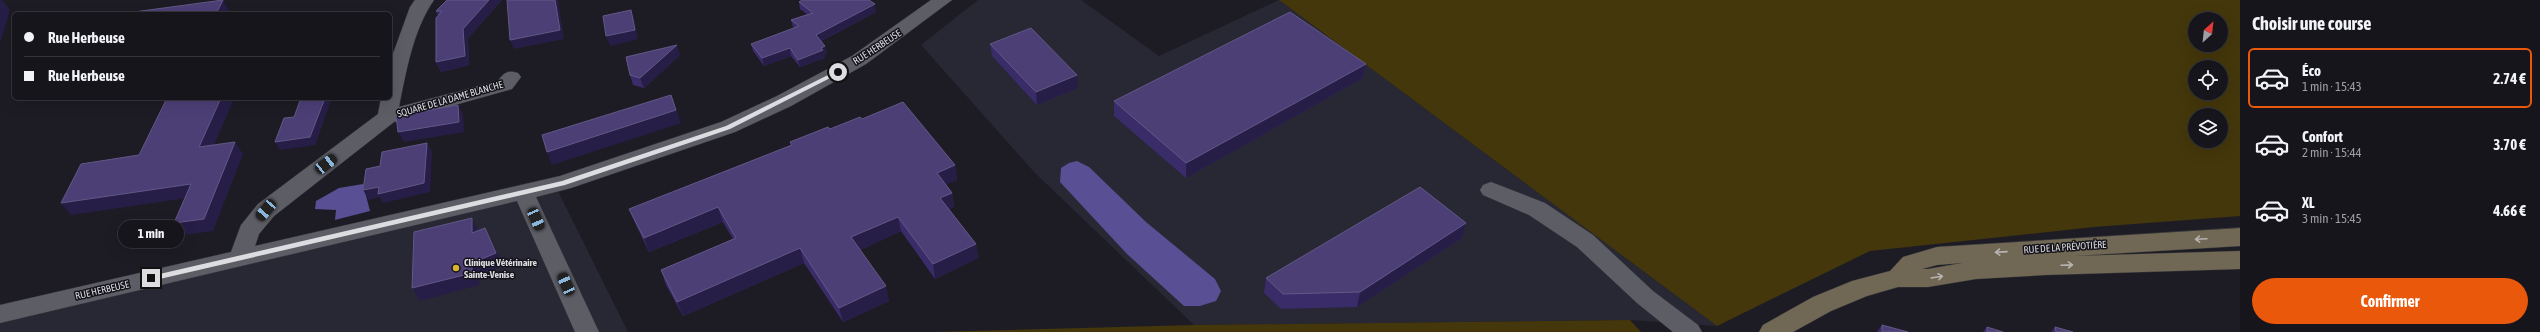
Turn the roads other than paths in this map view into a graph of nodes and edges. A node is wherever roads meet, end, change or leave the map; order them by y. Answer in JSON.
{"nodes":[{"id":1,"x":425,"y":0,"type":"edge"},
{"id":2,"x":943,"y":0,"type":"edge"},
{"id":3,"x":511,"y":77,"type":"dead end"},
{"id":4,"x":392,"y":92,"type":"edge"},
{"id":5,"x":390,"y":100,"type":"edge"},
{"id":6,"x":386,"y":117,"type":"junction"},
{"id":7,"x":1492,"y":190,"type":"dead end"},
{"id":8,"x":524,"y":193,"type":"junction"},
{"id":9,"x":2240,"y":237,"type":"edge"},
{"id":10,"x":240,"y":258,"type":"junction"},
{"id":11,"x":2240,"y":260,"type":"edge"},
{"id":12,"x":1898,"y":278,"type":"junction"},
{"id":13,"x":0,"y":314,"type":"edge"},
{"id":14,"x":587,"y":332,"type":"edge"},
{"id":15,"x":1690,"y":332,"type":"edge"},
{"id":16,"x":1772,"y":332,"type":"edge"}],
"edges":[{"from":1,"to":4,"type":"street"},
{"from":2,"to":8,"type":"street","name":"RUE HERBEUSE"},
{"from":3,"to":6,"type":"street","name":"SQUARE DE LA DAME BLANCHE"},
{"from":5,"to":6,"type":"street"},
{"from":6,"to":10,"type":"street"},
{"from":7,"to":15,"type":"street"},
{"from":8,"to":10,"type":"street","name":"RUE HERBEUSE"},
{"from":8,"to":14,"type":"street"},
{"from":9,"to":12,"type":"street","name":"RUE DE LA PRÉVOTIÈRE","one_way":true},
{"from":10,"to":13,"type":"street","name":"RUE HERBEUSE"},
{"from":12,"to":11,"type":"street","name":"RUE DE LA PRÉVOTIÈRE","one_way":true},
{"from":12,"to":16,"type":"street","name":"RUE DE LA PRÉVOTIÈRE"}]}
